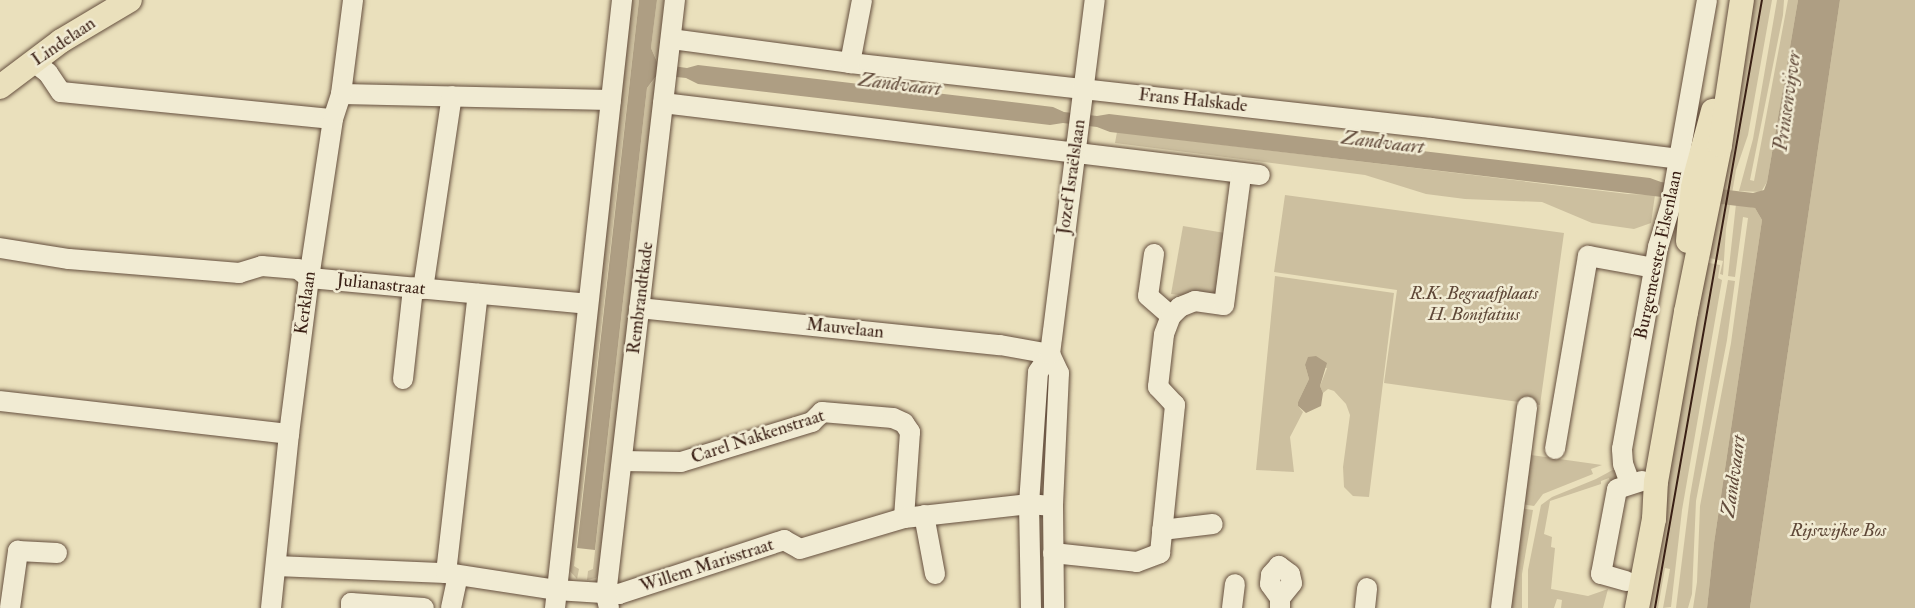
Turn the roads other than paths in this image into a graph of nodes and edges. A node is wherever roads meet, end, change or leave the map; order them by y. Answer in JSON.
{"nodes":[{"id":1,"x":353,"y":0,"type":"edge"},
{"id":2,"x":622,"y":0,"type":"edge"},
{"id":3,"x":675,"y":0,"type":"edge"},
{"id":4,"x":862,"y":0,"type":"edge"},
{"id":5,"x":1095,"y":0,"type":"edge"},
{"id":6,"x":1742,"y":0,"type":"edge"},
{"id":7,"x":1702,"y":1,"type":"edge"},
{"id":8,"x":117,"y":3,"type":"edge"},
{"id":9,"x":670,"y":39,"type":"junction"},
{"id":10,"x":34,"y":62,"type":"junction"},
{"id":11,"x":850,"y":63,"type":"junction"},
{"id":12,"x":0,"y":87,"type":"edge"},
{"id":13,"x":1084,"y":92,"type":"junction"},
{"id":14,"x":341,"y":94,"type":"junction"},
{"id":15,"x":452,"y":96,"type":"junction"},
{"id":16,"x":611,"y":100,"type":"junction"},
{"id":17,"x":663,"y":103,"type":"junction"},
{"id":18,"x":333,"y":119,"type":"junction"},
{"id":19,"x":1076,"y":143,"type":"junction"},
{"id":20,"x":1698,"y":161,"type":"junction"},
{"id":21,"x":1691,"y":192,"type":"junction"},
{"id":22,"x":0,"y":248,"type":"edge"},
{"id":23,"x":1154,"y":254,"type":"dead end"},
{"id":24,"x":1654,"y":268,"type":"junction"},
{"id":25,"x":309,"y":278,"type":"junction"},
{"id":26,"x":418,"y":288,"type":"junction"},
{"id":27,"x":478,"y":294,"type":"junction"},
{"id":28,"x":588,"y":304,"type":"junction"},
{"id":29,"x":639,"y":308,"type":"junction"},
{"id":30,"x":1171,"y":316,"type":"junction"},
{"id":31,"x":1050,"y":354,"type":"junction"},
{"id":32,"x":404,"y":379,"type":"dead end"},
{"id":33,"x":0,"y":401,"type":"edge"},
{"id":34,"x":1527,"y":407,"type":"dead end"},
{"id":35,"x":289,"y":434,"type":"junction"},
{"id":36,"x":1555,"y":449,"type":"dead end"},
{"id":37,"x":622,"y":461,"type":"junction"},
{"id":38,"x":1656,"y":482,"type":"junction"},
{"id":39,"x":1630,"y":483,"type":"junction"},
{"id":40,"x":1029,"y":504,"type":"junction"},
{"id":41,"x":1053,"y":506,"type":"junction"},
{"id":42,"x":924,"y":515,"type":"junction"},
{"id":43,"x":904,"y":518,"type":"junction"},
{"id":44,"x":1213,"y":524,"type":"dead end"},
{"id":45,"x":1162,"y":530,"type":"junction"},
{"id":46,"x":57,"y":553,"type":"dead end"},
{"id":47,"x":1053,"y":553,"type":"junction"},
{"id":48,"x":276,"y":566,"type":"junction"},
{"id":49,"x":452,"y":574,"type":"junction"},
{"id":50,"x":935,"y":574,"type":"dead end"},
{"id":51,"x":1626,"y":580,"type":"junction"},
{"id":52,"x":1235,"y":584,"type":"dead end"},
{"id":53,"x":1367,"y":588,"type":"dead end"},
{"id":54,"x":556,"y":599,"type":"edge"},
{"id":55,"x":608,"y":602,"type":"edge"},
{"id":56,"x":10,"y":608,"type":"edge"},
{"id":57,"x":270,"y":608,"type":"edge"},
{"id":58,"x":351,"y":608,"type":"edge"},
{"id":59,"x":424,"y":608,"type":"edge"},
{"id":60,"x":451,"y":608,"type":"edge"},
{"id":61,"x":1031,"y":608,"type":"edge"},
{"id":62,"x":1054,"y":608,"type":"edge"},
{"id":63,"x":1232,"y":608,"type":"edge"},
{"id":64,"x":1365,"y":608,"type":"edge"},
{"id":65,"x":1501,"y":608,"type":"edge"},
{"id":66,"x":1621,"y":608,"type":"edge"},
{"id":67,"x":1637,"y":608,"type":"edge"}],
"edges":[{"from":1,"to":14,"type":"street","name":"Kerklaan"},
{"from":2,"to":16,"type":"street"},
{"from":3,"to":9,"type":"street","name":"Rembrandtkade"},
{"from":4,"to":11,"type":"street"},
{"from":5,"to":13,"type":"street","name":"Jozef Israëlslaan"},
{"from":6,"to":20,"type":"main road","name":"Burgemeester Elsenlaan"},
{"from":7,"to":20,"type":"street","name":"Burgemeester Elsenlaan"},
{"from":8,"to":10,"type":"main road","name":"Lindelaan"},
{"from":9,"to":11,"type":"street","name":"Frans Halskade"},
{"from":9,"to":17,"type":"street","name":"Rembrandtkade"},
{"from":10,"to":12,"type":"main road","name":"Lindelaan"},
{"from":10,"to":18,"type":"street"},
{"from":11,"to":13,"type":"street","name":"Frans Halskade"},
{"from":13,"to":19,"type":"street","name":"Jozef Israëlslaan"},
{"from":13,"to":20,"type":"street","name":"Frans Halskade"},
{"from":14,"to":15,"type":"street"},
{"from":14,"to":18,"type":"street","name":"Kerklaan"},
{"from":15,"to":16,"type":"street"},
{"from":15,"to":26,"type":"street"},
{"from":16,"to":28,"type":"street"},
{"from":17,"to":19,"type":"street"},
{"from":17,"to":29,"type":"street","name":"Rembrandtkade"},
{"from":18,"to":25,"type":"street","name":"Kerklaan"},
{"from":19,"to":30,"type":"street"},
{"from":19,"to":31,"type":"street","name":"Jozef Israëlslaan"},
{"from":20,"to":21,"type":"main road","name":"Burgemeester Elsenlaan"},
{"from":21,"to":24,"type":"street","name":"Burgemeester Elsenlaan"},
{"from":21,"to":38,"type":"main road","name":"Burgemeester Elsenlaan"},
{"from":22,"to":25,"type":"street","name":"Julianastraat"},
{"from":23,"to":30,"type":"street"},
{"from":24,"to":36,"type":"street"},
{"from":24,"to":39,"type":"street","name":"Burgemeester Elsenlaan"},
{"from":25,"to":26,"type":"street","name":"Julianastraat"},
{"from":25,"to":35,"type":"street","name":"Kerklaan"},
{"from":26,"to":27,"type":"street","name":"Julianastraat"},
{"from":26,"to":32,"type":"street"},
{"from":27,"to":28,"type":"street","name":"Julianastraat"},
{"from":27,"to":49,"type":"street"},
{"from":28,"to":54,"type":"street"},
{"from":29,"to":31,"type":"street","name":"Mauvelaan"},
{"from":29,"to":37,"type":"street","name":"Rembrandtkade"},
{"from":30,"to":45,"type":"street"},
{"from":31,"to":40,"type":"street","name":"Jozef Israëlslaan"},
{"from":31,"to":41,"type":"street","name":"Jozef Israëlslaan"},
{"from":33,"to":35,"type":"street"},
{"from":34,"to":65,"type":"street"},
{"from":35,"to":48,"type":"street","name":"Kerklaan"},
{"from":37,"to":43,"type":"street","name":"Carel Nakkenstraat"},
{"from":37,"to":55,"type":"street","name":"Rembrandtkade"},
{"from":38,"to":39,"type":"street"},
{"from":38,"to":51,"type":"main road","name":"Burgemeester Elsenlaan"},
{"from":38,"to":67,"type":"main road","name":"Burgemeester Elsenlaan"},
{"from":39,"to":51,"type":"street"},
{"from":40,"to":41,"type":"street","name":"Willem Marisstraat"},
{"from":40,"to":42,"type":"street","name":"Willem Marisstraat"},
{"from":40,"to":61,"type":"street","name":"Jozef Israëlslaan"},
{"from":41,"to":47,"type":"street","name":"Jozef Israëlslaan"},
{"from":42,"to":43,"type":"street","name":"Willem Marisstraat"},
{"from":42,"to":50,"type":"street"},
{"from":43,"to":55,"type":"street","name":"Willem Marisstraat"},
{"from":44,"to":45,"type":"street"},
{"from":45,"to":47,"type":"street"},
{"from":46,"to":56,"type":"street"},
{"from":47,"to":62,"type":"street","name":"Jozef Israëlslaan"},
{"from":48,"to":49,"type":"street","name":"Willem Marisstraat"},
{"from":48,"to":57,"type":"street","name":"Kerklaan"},
{"from":49,"to":54,"type":"street","name":"Willem Marisstraat"},
{"from":49,"to":60,"type":"street"},
{"from":51,"to":66,"type":"main road","name":"Burgemeester Elsenlaan"},
{"from":52,"to":63,"type":"street"},
{"from":53,"to":64,"type":"street"},
{"from":54,"to":55,"type":"street","name":"Willem Marisstraat"},
{"from":58,"to":59,"type":"street"}]}
